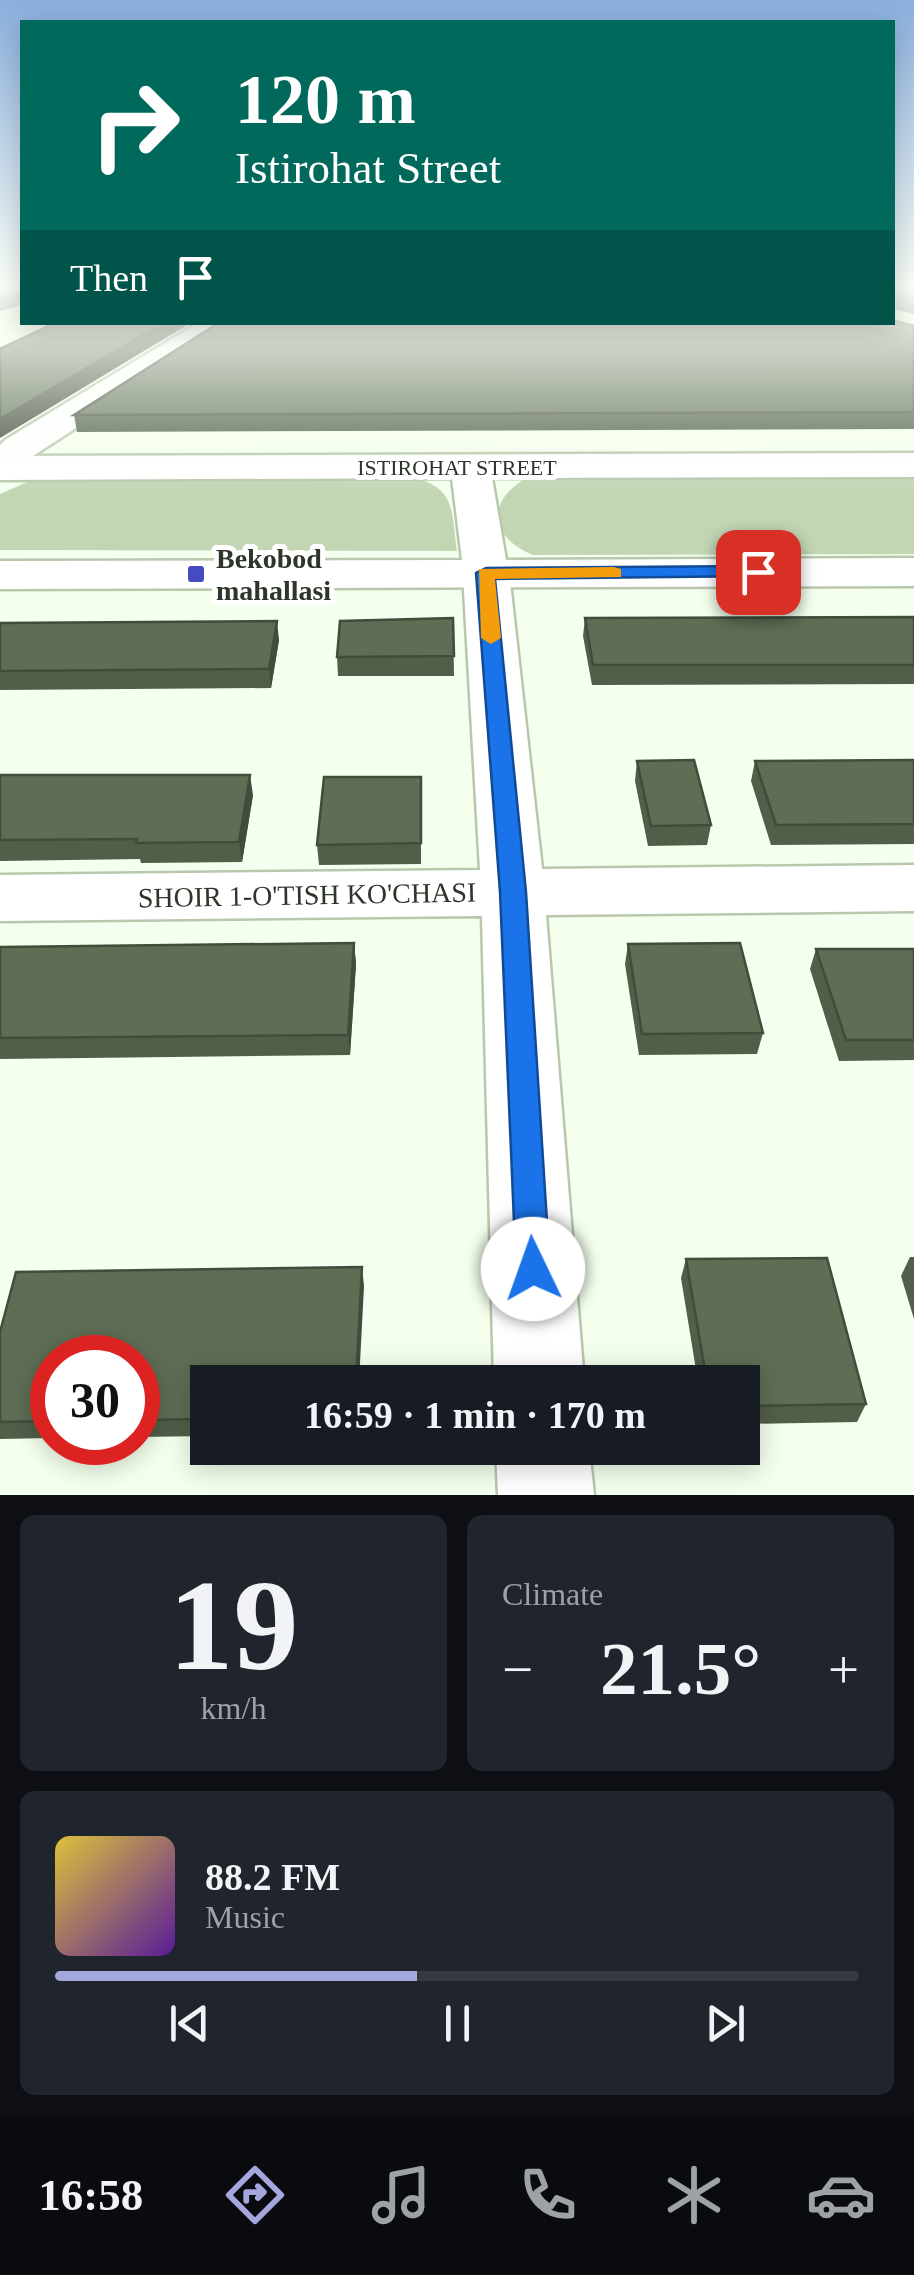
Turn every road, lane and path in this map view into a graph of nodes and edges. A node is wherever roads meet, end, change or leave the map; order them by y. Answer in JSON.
{"nodes":[{"id":1,"x":167,"y":357,"type":"edge"},
{"id":2,"x":914,"y":464,"type":"edge"},
{"id":3,"x":0,"y":467,"type":"edge"},
{"id":4,"x":470,"y":467,"type":"junction"},
{"id":5,"x":914,"y":572,"type":"edge"},
{"id":6,"x":486,"y":573,"type":"junction"},
{"id":7,"x":0,"y":575,"type":"edge"},
{"id":8,"x":914,"y":888,"type":"edge"},
{"id":9,"x":513,"y":892,"type":"junction"},
{"id":10,"x":0,"y":898,"type":"edge"},
{"id":11,"x":539,"y":1365,"type":"edge"},
{"id":12,"x":544,"y":1465,"type":"edge"},
{"id":13,"x":546,"y":1495,"type":"edge"}],
"edges":[{"from":1,"to":3,"type":"main road"},
{"from":2,"to":4,"type":"main road","name":"ISTIROHAT STREET"},
{"from":3,"to":4,"type":"main road","name":"ISTIROHAT STREET"},
{"from":4,"to":6,"type":"main road"},
{"from":5,"to":6,"type":"main road"},
{"from":6,"to":7,"type":"main road"},
{"from":6,"to":9,"type":"main road"},
{"from":8,"to":9,"type":"main road","name":"SHOIR 1-O'TISH KO'CHASI"},
{"from":9,"to":10,"type":"main road","name":"SHOIR 1-O'TISH KO'CHASI"},
{"from":9,"to":11,"type":"main road"},
{"from":12,"to":13,"type":"main road"}]}
